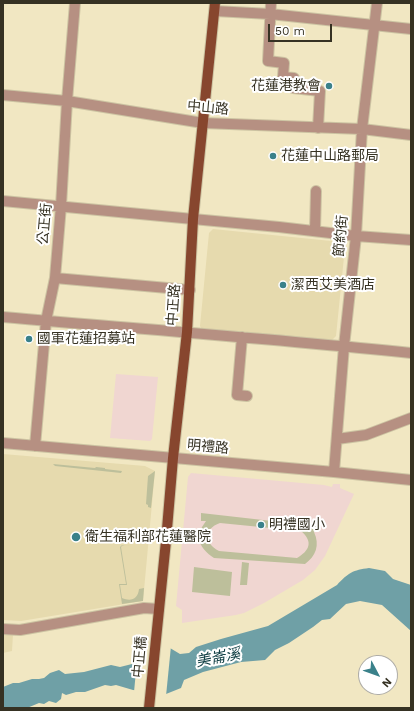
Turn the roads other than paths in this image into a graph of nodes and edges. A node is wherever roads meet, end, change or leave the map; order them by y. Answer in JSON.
{"nodes":[{"id":1,"x":75,"y":3,"type":"edge"},
{"id":2,"x":272,"y":3,"type":"edge"},
{"id":3,"x":377,"y":3,"type":"edge"},
{"id":4,"x":215,"y":7,"type":"edge"},
{"id":5,"x":270,"y":14,"type":"junction"},
{"id":6,"x":375,"y":25,"type":"junction"},
{"id":7,"x":411,"y":29,"type":"edge"},
{"id":8,"x":3,"y":95,"type":"edge"},
{"id":9,"x":67,"y":101,"type":"junction"},
{"id":10,"x":203,"y":123,"type":"junction"},
{"id":11,"x":318,"y":128,"type":"junction"},
{"id":12,"x":362,"y":129,"type":"junction"},
{"id":13,"x":411,"y":135,"type":"edge"},
{"id":14,"x":316,"y":191,"type":"dead end"},
{"id":15,"x":3,"y":201,"type":"edge"},
{"id":16,"x":61,"y":206,"type":"junction"},
{"id":17,"x":193,"y":219,"type":"junction"},
{"id":18,"x":315,"y":231,"type":"junction"},
{"id":19,"x":356,"y":236,"type":"junction"},
{"id":20,"x":411,"y":240,"type":"edge"},
{"id":21,"x":55,"y":278,"type":"junction"},
{"id":22,"x":190,"y":290,"type":"junction"},
{"id":23,"x":3,"y":317,"type":"edge"},
{"id":24,"x":46,"y":321,"type":"junction"},
{"id":25,"x":186,"y":332,"type":"junction"},
{"id":26,"x":242,"y":337,"type":"junction"},
{"id":27,"x":344,"y":346,"type":"junction"},
{"id":28,"x":411,"y":353,"type":"edge"},
{"id":29,"x":246,"y":396,"type":"dead end"},
{"id":30,"x":411,"y":418,"type":"edge"},
{"id":31,"x":336,"y":439,"type":"junction"},
{"id":32,"x":3,"y":443,"type":"edge"},
{"id":33,"x":35,"y":446,"type":"junction"},
{"id":34,"x":173,"y":458,"type":"junction"},
{"id":35,"x":334,"y":472,"type":"junction"},
{"id":36,"x":411,"y":480,"type":"edge"},
{"id":37,"x":159,"y":609,"type":"junction"},
{"id":38,"x":3,"y":628,"type":"edge"},
{"id":39,"x":149,"y":708,"type":"edge"}],
"edges":[{"from":1,"to":9,"type":"street","name":"公正街"},
{"from":2,"to":5,"type":"street"},
{"from":3,"to":6,"type":"street","name":"節約街"},
{"from":4,"to":5,"type":"street"},
{"from":4,"to":10,"type":"main road","name":"中正路"},
{"from":5,"to":6,"type":"street"},
{"from":5,"to":11,"type":"street"},
{"from":6,"to":7,"type":"street"},
{"from":6,"to":12,"type":"street","name":"節約街"},
{"from":8,"to":9,"type":"street","name":"中山路"},
{"from":9,"to":10,"type":"street","name":"中山路"},
{"from":9,"to":16,"type":"street","name":"公正街"},
{"from":10,"to":11,"type":"street","name":"中山路"},
{"from":10,"to":17,"type":"main road","name":"中正路"},
{"from":11,"to":12,"type":"street","name":"中山路"},
{"from":12,"to":13,"type":"street","name":"中山路"},
{"from":12,"to":19,"type":"street","name":"節約街"},
{"from":14,"to":18,"type":"street"},
{"from":15,"to":16,"type":"street"},
{"from":16,"to":17,"type":"street"},
{"from":16,"to":21,"type":"street","name":"公正街"},
{"from":17,"to":18,"type":"street"},
{"from":17,"to":22,"type":"main road","name":"中正路"},
{"from":18,"to":19,"type":"street"},
{"from":19,"to":20,"type":"street"},
{"from":19,"to":27,"type":"street","name":"節約街"},
{"from":21,"to":22,"type":"street"},
{"from":21,"to":24,"type":"street","name":"公正街"},
{"from":22,"to":25,"type":"main road","name":"中正路"},
{"from":23,"to":24,"type":"street"},
{"from":24,"to":25,"type":"street"},
{"from":24,"to":33,"type":"street","name":"公正街"},
{"from":25,"to":26,"type":"street"},
{"from":25,"to":34,"type":"main road","name":"中正路"},
{"from":26,"to":27,"type":"street"},
{"from":26,"to":29,"type":"street"},
{"from":27,"to":28,"type":"street"},
{"from":27,"to":31,"type":"street","name":"節約街"},
{"from":30,"to":31,"type":"street"},
{"from":31,"to":35,"type":"street","name":"節約街"},
{"from":32,"to":33,"type":"street","name":"明禮路"},
{"from":33,"to":34,"type":"street","name":"明禮路"},
{"from":34,"to":35,"type":"street","name":"明禮路"},
{"from":34,"to":37,"type":"main road","name":"中正路"},
{"from":35,"to":36,"type":"street","name":"明禮路"},
{"from":37,"to":38,"type":"street"},
{"from":37,"to":39,"type":"main road","name":"中正橋"}]}
